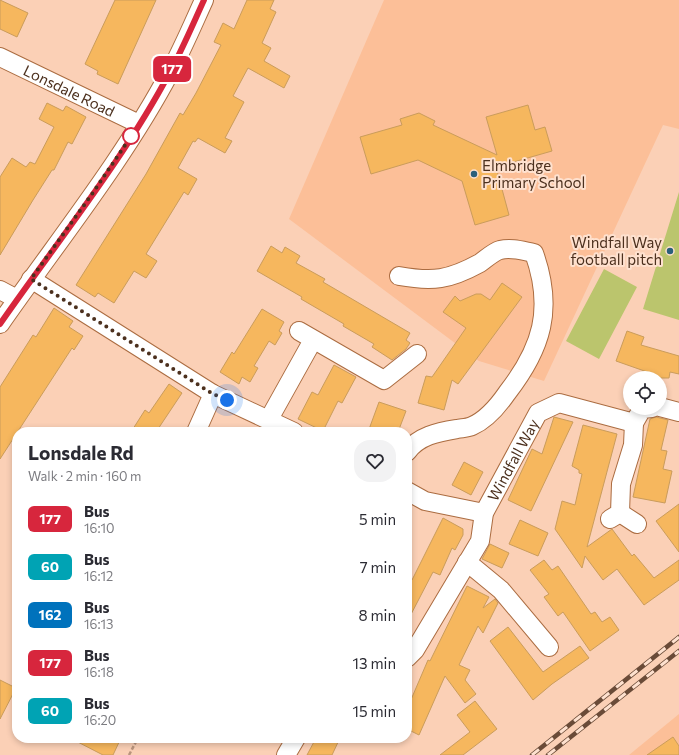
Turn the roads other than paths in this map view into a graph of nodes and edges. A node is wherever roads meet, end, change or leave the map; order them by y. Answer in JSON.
{"nodes":[{"id":1,"x":204,"y":0,"type":"edge"},
{"id":2,"x":0,"y":57,"type":"edge"},
{"id":3,"x":139,"y":124,"type":"junction"},
{"id":4,"x":399,"y":276,"type":"dead end"},
{"id":5,"x":31,"y":279,"type":"junction"},
{"id":6,"x":0,"y":290,"type":"edge"},
{"id":7,"x":17,"y":299,"type":"junction"},
{"id":8,"x":0,"y":324,"type":"edge"},
{"id":9,"x":417,"y":354,"type":"dead end"},
{"id":10,"x":213,"y":394,"type":"junction"},
{"id":11,"x":667,"y":409,"type":"edge"},
{"id":12,"x":679,"y":412,"type":"edge"},
{"id":13,"x":639,"y":415,"type":"edge"},
{"id":14,"x":269,"y":419,"type":"junction"},
{"id":15,"x":634,"y":423,"type":"junction"},
{"id":16,"x":198,"y":427,"type":"edge"},
{"id":17,"x":284,"y":427,"type":"edge"},
{"id":18,"x":412,"y":444,"type":"edge"},
{"id":19,"x":412,"y":494,"type":"edge"},
{"id":20,"x":484,"y":513,"type":"junction"},
{"id":21,"x":637,"y":524,"type":"dead end"},
{"id":22,"x":467,"y":562,"type":"junction"},
{"id":23,"x":549,"y":647,"type":"dead end"},
{"id":24,"x":412,"y":653,"type":"edge"},
{"id":25,"x":293,"y":743,"type":"edge"},
{"id":26,"x":286,"y":755,"type":"edge"}],
"edges":[{"from":1,"to":3,"type":"street"},
{"from":2,"to":3,"type":"street","name":"Lonsdale Road"},
{"from":3,"to":5,"type":"street"},
{"from":4,"to":18,"type":"street"},
{"from":5,"to":7,"type":"street"},
{"from":5,"to":10,"type":"street"},
{"from":6,"to":7,"type":"street"},
{"from":7,"to":8,"type":"street"},
{"from":9,"to":14,"type":"street"},
{"from":10,"to":14,"type":"street"},
{"from":10,"to":16,"type":"street"},
{"from":11,"to":12,"type":"street"},
{"from":13,"to":15,"type":"street"},
{"from":14,"to":17,"type":"street"},
{"from":15,"to":20,"type":"street","name":"Windfall Way"},
{"from":15,"to":21,"type":"street"},
{"from":19,"to":20,"type":"street","name":"Windfall Way"},
{"from":20,"to":22,"type":"street","name":"Windfall Way"},
{"from":22,"to":23,"type":"street"},
{"from":22,"to":24,"type":"street","name":"Windfall Way"},
{"from":25,"to":26,"type":"street"}]}
